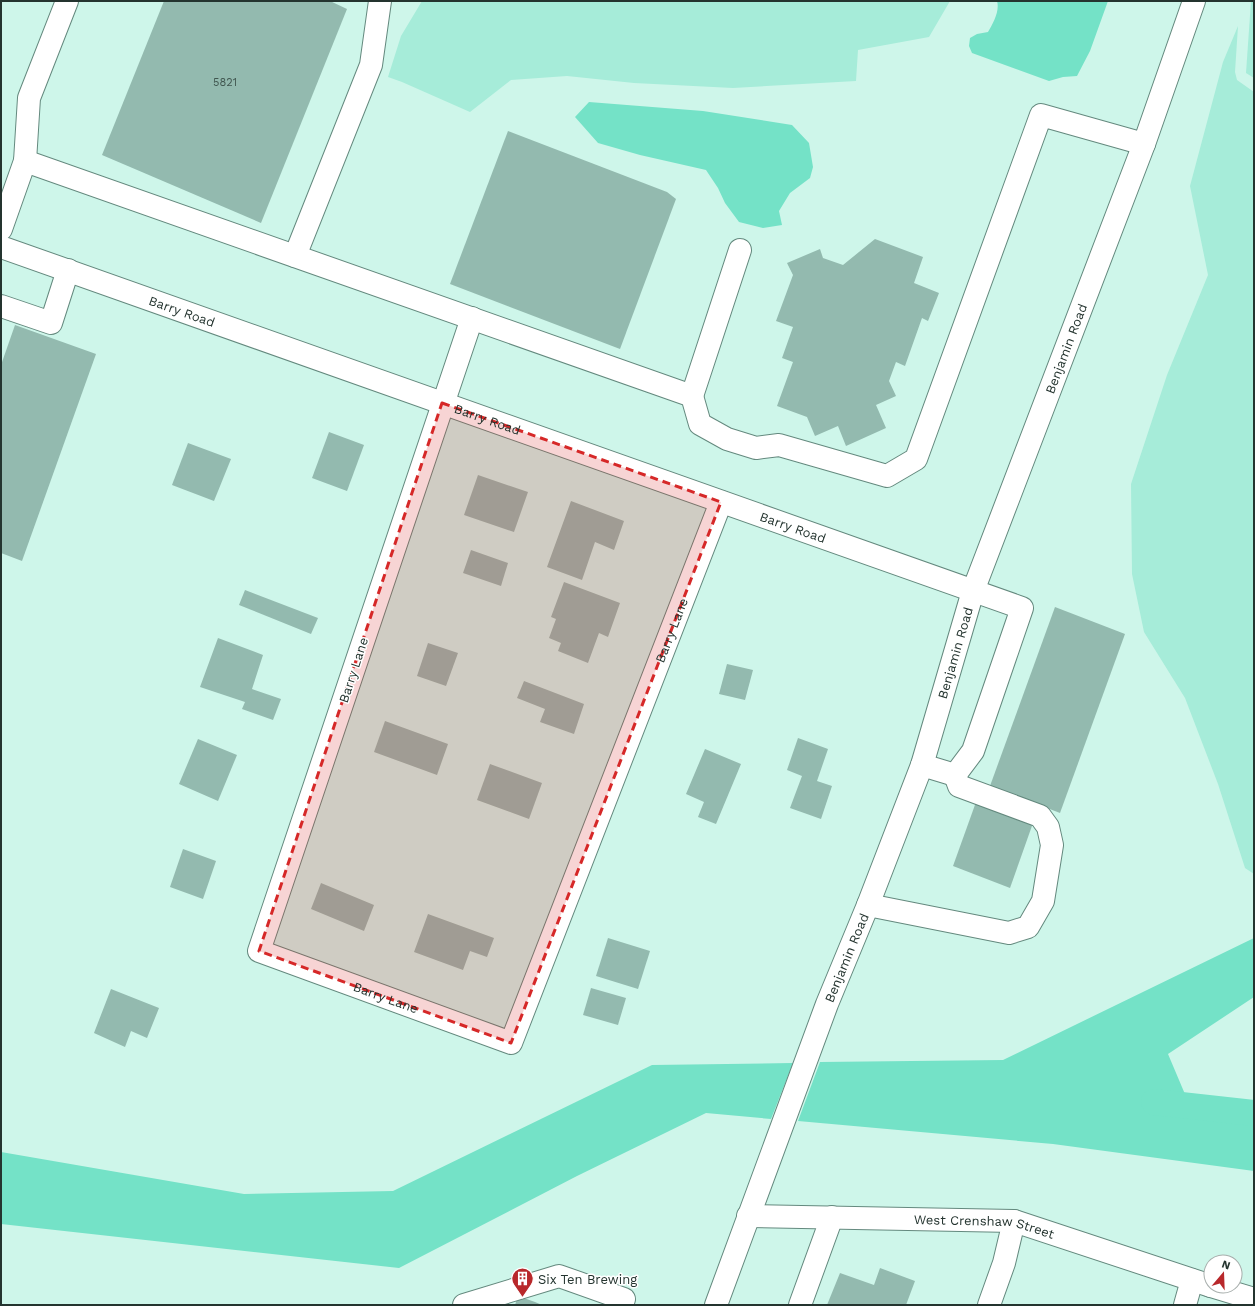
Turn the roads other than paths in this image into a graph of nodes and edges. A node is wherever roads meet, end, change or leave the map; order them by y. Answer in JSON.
{"nodes":[{"id":1,"x":67,"y":1,"type":"edge"},
{"id":2,"x":380,"y":1,"type":"edge"},
{"id":3,"x":1194,"y":1,"type":"edge"},
{"id":4,"x":1144,"y":144,"type":"junction"},
{"id":5,"x":26,"y":161,"type":"junction"},
{"id":6,"x":1,"y":229,"type":"edge"},
{"id":7,"x":1,"y":247,"type":"edge"},
{"id":8,"x":740,"y":250,"type":"dead end"},
{"id":9,"x":295,"y":256,"type":"junction"},
{"id":10,"x":68,"y":270,"type":"junction"},
{"id":11,"x":1,"y":306,"type":"edge"},
{"id":12,"x":472,"y":318,"type":"junction"},
{"id":13,"x":692,"y":396,"type":"junction"},
{"id":14,"x":442,"y":403,"type":"junction"},
{"id":15,"x":721,"y":502,"type":"junction"},
{"id":16,"x":974,"y":591,"type":"junction"},
{"id":17,"x":922,"y":765,"type":"junction"},
{"id":18,"x":955,"y":775,"type":"junction"},
{"id":19,"x":868,"y":905,"type":"junction"},
{"id":20,"x":748,"y":1216,"type":"junction"},
{"id":21,"x":832,"y":1217,"type":"junction"},
{"id":22,"x":1014,"y":1221,"type":"junction"},
{"id":23,"x":1203,"y":1283,"type":"edge"},
{"id":24,"x":1203,"y":1286,"type":"edge"},
{"id":25,"x":1238,"y":1294,"type":"edge"},
{"id":26,"x":1254,"y":1299,"type":"edge"},
{"id":27,"x":623,"y":1302,"type":"edge"},
{"id":28,"x":464,"y":1305,"type":"edge"},
{"id":29,"x":716,"y":1305,"type":"edge"},
{"id":30,"x":800,"y":1305,"type":"edge"},
{"id":31,"x":989,"y":1305,"type":"edge"},
{"id":32,"x":1185,"y":1305,"type":"edge"}],
"edges":[{"from":1,"to":5,"type":"street"},
{"from":2,"to":9,"type":"street"},
{"from":3,"to":4,"type":"street","name":"Benjamin Road"},
{"from":4,"to":13,"type":"street"},
{"from":4,"to":16,"type":"street","name":"Benjamin Road"},
{"from":5,"to":6,"type":"street"},
{"from":5,"to":9,"type":"street"},
{"from":7,"to":10,"type":"street","name":"Barry Road"},
{"from":8,"to":13,"type":"street"},
{"from":9,"to":12,"type":"street"},
{"from":10,"to":11,"type":"street"},
{"from":10,"to":14,"type":"street","name":"Barry Road"},
{"from":12,"to":13,"type":"street"},
{"from":12,"to":14,"type":"street"},
{"from":14,"to":15,"type":"street","name":"Barry Road"},
{"from":14,"to":15,"type":"street","name":"Barry Lane"},
{"from":15,"to":16,"type":"street","name":"Barry Road"},
{"from":16,"to":17,"type":"street","name":"Benjamin Road"},
{"from":16,"to":18,"type":"street","name":"Barry Road"},
{"from":17,"to":18,"type":"street"},
{"from":17,"to":19,"type":"street","name":"Benjamin Road"},
{"from":18,"to":19,"type":"street"},
{"from":19,"to":20,"type":"street","name":"Benjamin Road"},
{"from":20,"to":21,"type":"street","name":"West Crenshaw Street"},
{"from":20,"to":29,"type":"street","name":"Benjamin Road"},
{"from":21,"to":22,"type":"street","name":"West Crenshaw Street"},
{"from":21,"to":30,"type":"street"},
{"from":22,"to":23,"type":"street","name":"West Crenshaw Street"},
{"from":22,"to":31,"type":"street"},
{"from":24,"to":32,"type":"street"},
{"from":25,"to":26,"type":"street","name":"West Crenshaw Street"},
{"from":27,"to":28,"type":"street"}]}
